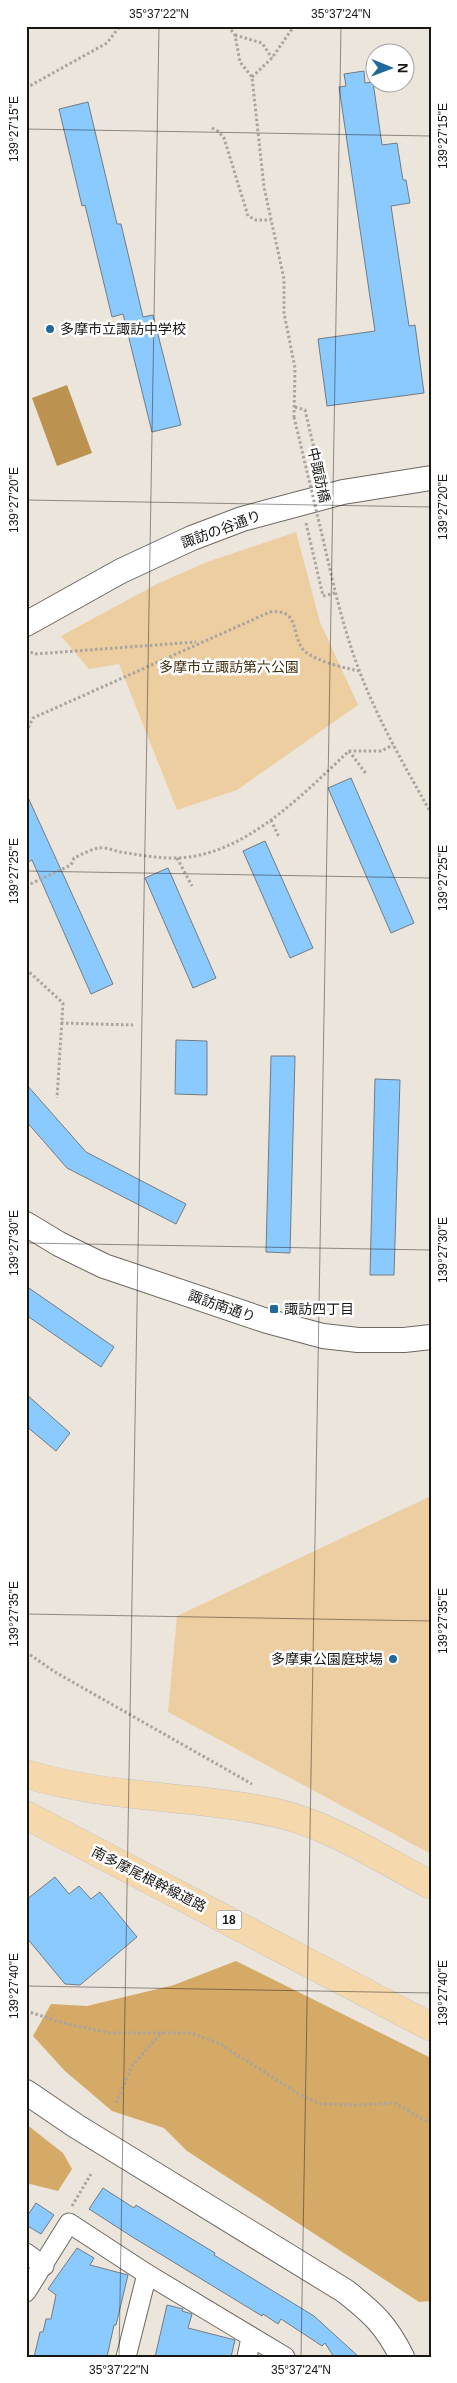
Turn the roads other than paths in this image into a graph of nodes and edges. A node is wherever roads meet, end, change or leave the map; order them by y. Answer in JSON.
{"nodes":[{"id":1,"x":431,"y":478,"type":"edge"},
{"id":2,"x":26,"y":624,"type":"edge"},
{"id":3,"x":26,"y":1224,"type":"edge"},
{"id":4,"x":431,"y":1337,"type":"edge"},
{"id":5,"x":26,"y":1774,"type":"edge"},
{"id":6,"x":26,"y":1815,"type":"edge"},
{"id":7,"x":431,"y":1885,"type":"edge"},
{"id":8,"x":431,"y":2026,"type":"edge"},
{"id":9,"x":26,"y":2092,"type":"edge"},
{"id":10,"x":26,"y":2253,"type":"edge"},
{"id":11,"x":44,"y":2266,"type":"junction"},
{"id":12,"x":147,"y":2274,"type":"junction"},
{"id":13,"x":26,"y":2292,"type":"edge"},
{"id":14,"x":251,"y":2338,"type":"junction"},
{"id":15,"x":126,"y":2357,"type":"edge"},
{"id":16,"x":247,"y":2357,"type":"edge"},
{"id":17,"x":285,"y":2357,"type":"edge"},
{"id":18,"x":402,"y":2357,"type":"edge"}],
"edges":[{"from":1,"to":2,"type":"street","name":"諏訪の谷通り"},
{"from":3,"to":4,"type":"street","name":"諏訪南通り"},
{"from":5,"to":7,"type":"main road"},
{"from":6,"to":8,"type":"main road","name":"南多摩尾根幹線道路","number":"18"},
{"from":9,"to":18,"type":"street"},
{"from":10,"to":11,"type":"street"},
{"from":11,"to":12,"type":"street"},
{"from":11,"to":13,"type":"street"},
{"from":12,"to":14,"type":"street"},
{"from":12,"to":15,"type":"street"},
{"from":14,"to":16,"type":"street"},
{"from":14,"to":17,"type":"street"}]}
